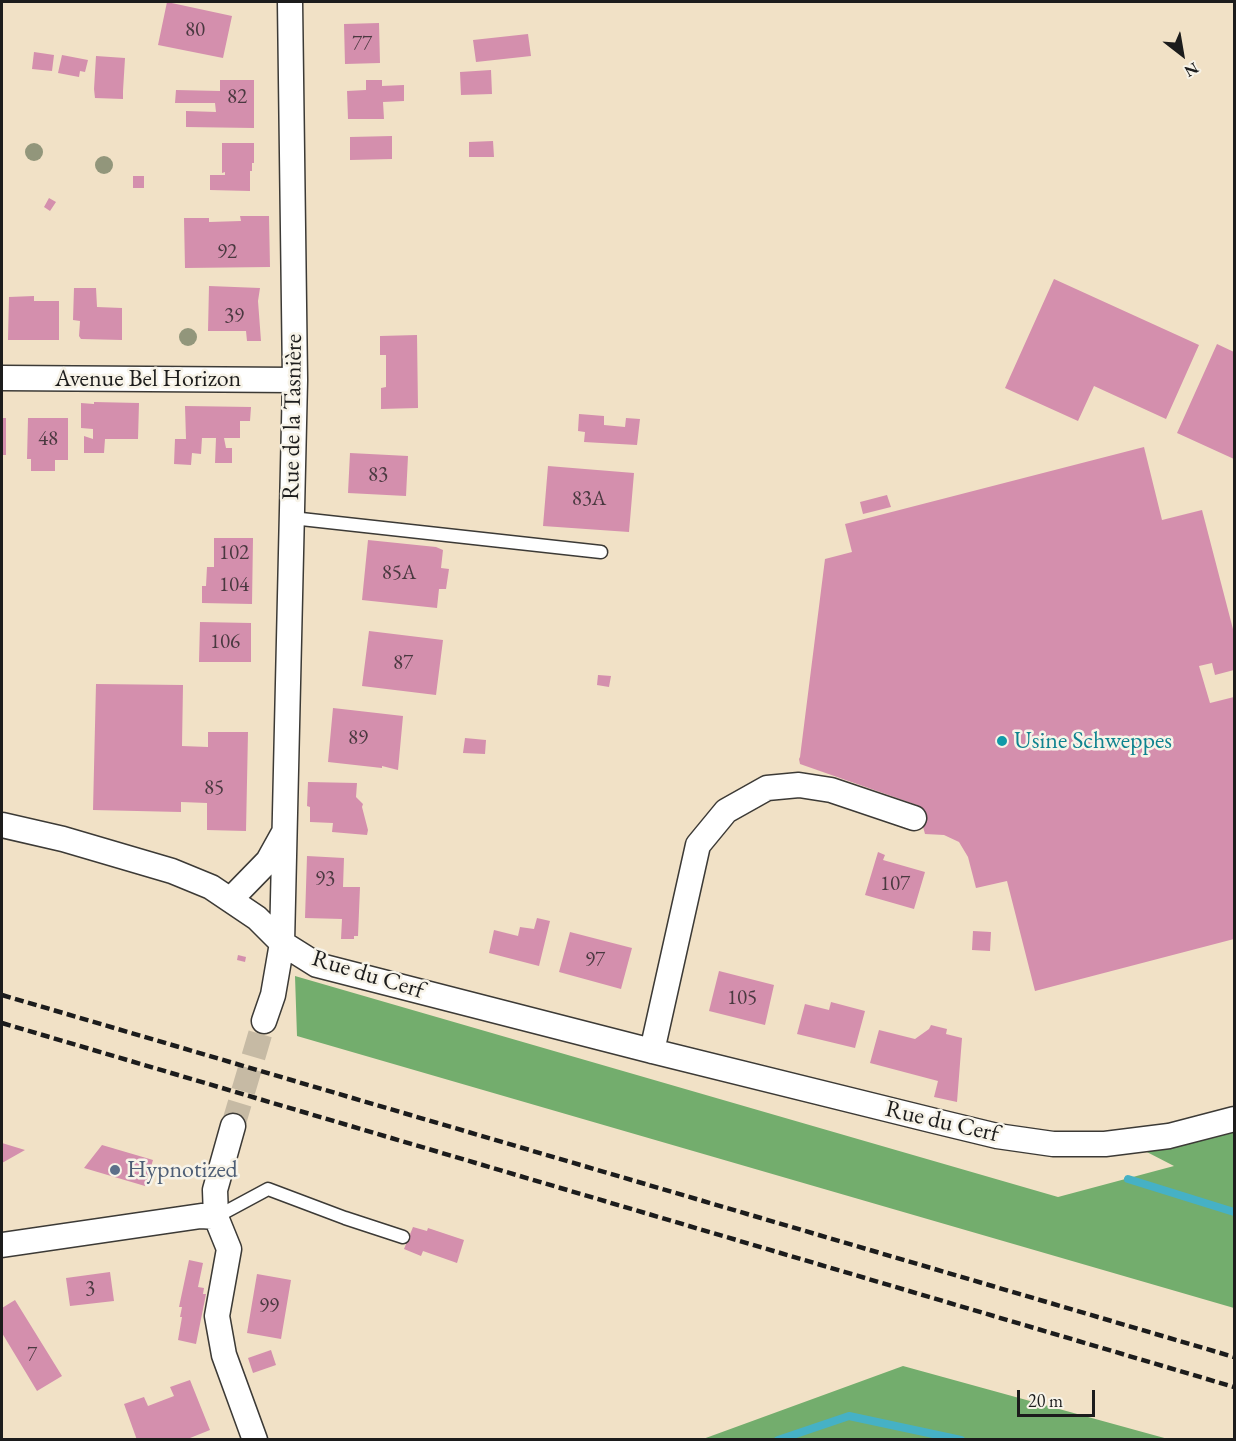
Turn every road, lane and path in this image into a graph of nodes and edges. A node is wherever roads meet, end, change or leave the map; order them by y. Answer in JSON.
{"nodes":[{"id":1,"x":290,"y":2,"type":"edge"},
{"id":2,"x":2,"y":378,"type":"edge"},
{"id":3,"x":295,"y":380,"type":"junction"},
{"id":4,"x":292,"y":518,"type":"junction"},
{"id":5,"x":601,"y":552,"type":"dead end"},
{"id":6,"x":914,"y":818,"type":"dead end"},
{"id":7,"x":2,"y":825,"type":"edge"},
{"id":8,"x":285,"y":831,"type":"junction"},
{"id":9,"x":231,"y":898,"type":"junction"},
{"id":10,"x":282,"y":944,"type":"junction"},
{"id":11,"x":264,"y":1021,"type":"tunnel mouth"},
{"id":12,"x":652,"y":1051,"type":"junction"},
{"id":13,"x":1234,"y":1119,"type":"edge"},
{"id":14,"x":233,"y":1126,"type":"tunnel mouth"},
{"id":15,"x":216,"y":1217,"type":"junction"},
{"id":16,"x":403,"y":1237,"type":"dead end"},
{"id":17,"x":2,"y":1245,"type":"edge"},
{"id":18,"x":255,"y":1440,"type":"edge"}],
"edges":[{"from":1,"to":3,"type":"street","name":"Rue de la Tasnière"},
{"from":2,"to":3,"type":"street","name":"Avenue Bel Horizon"},
{"from":3,"to":4,"type":"street","name":"Rue de la Tasnière"},
{"from":4,"to":5,"type":"lane"},
{"from":4,"to":8,"type":"street","name":"Rue de la Tasnière"},
{"from":6,"to":12,"type":"street"},
{"from":7,"to":9,"type":"street","name":"Rue du Cerf"},
{"from":8,"to":9,"type":"street","name":"Rue de la Tasnière"},
{"from":8,"to":10,"type":"street","name":"Rue de la Tasnière"},
{"from":9,"to":10,"type":"street","name":"Rue du Cerf"},
{"from":10,"to":11,"type":"street","name":"Rue de la Tasnière"},
{"from":10,"to":12,"type":"street","name":"Rue du Cerf"},
{"from":12,"to":13,"type":"street","name":"Rue du Cerf"},
{"from":14,"to":15,"type":"street"},
{"from":15,"to":16,"type":"lane"},
{"from":15,"to":17,"type":"street"},
{"from":15,"to":18,"type":"street"}]}
